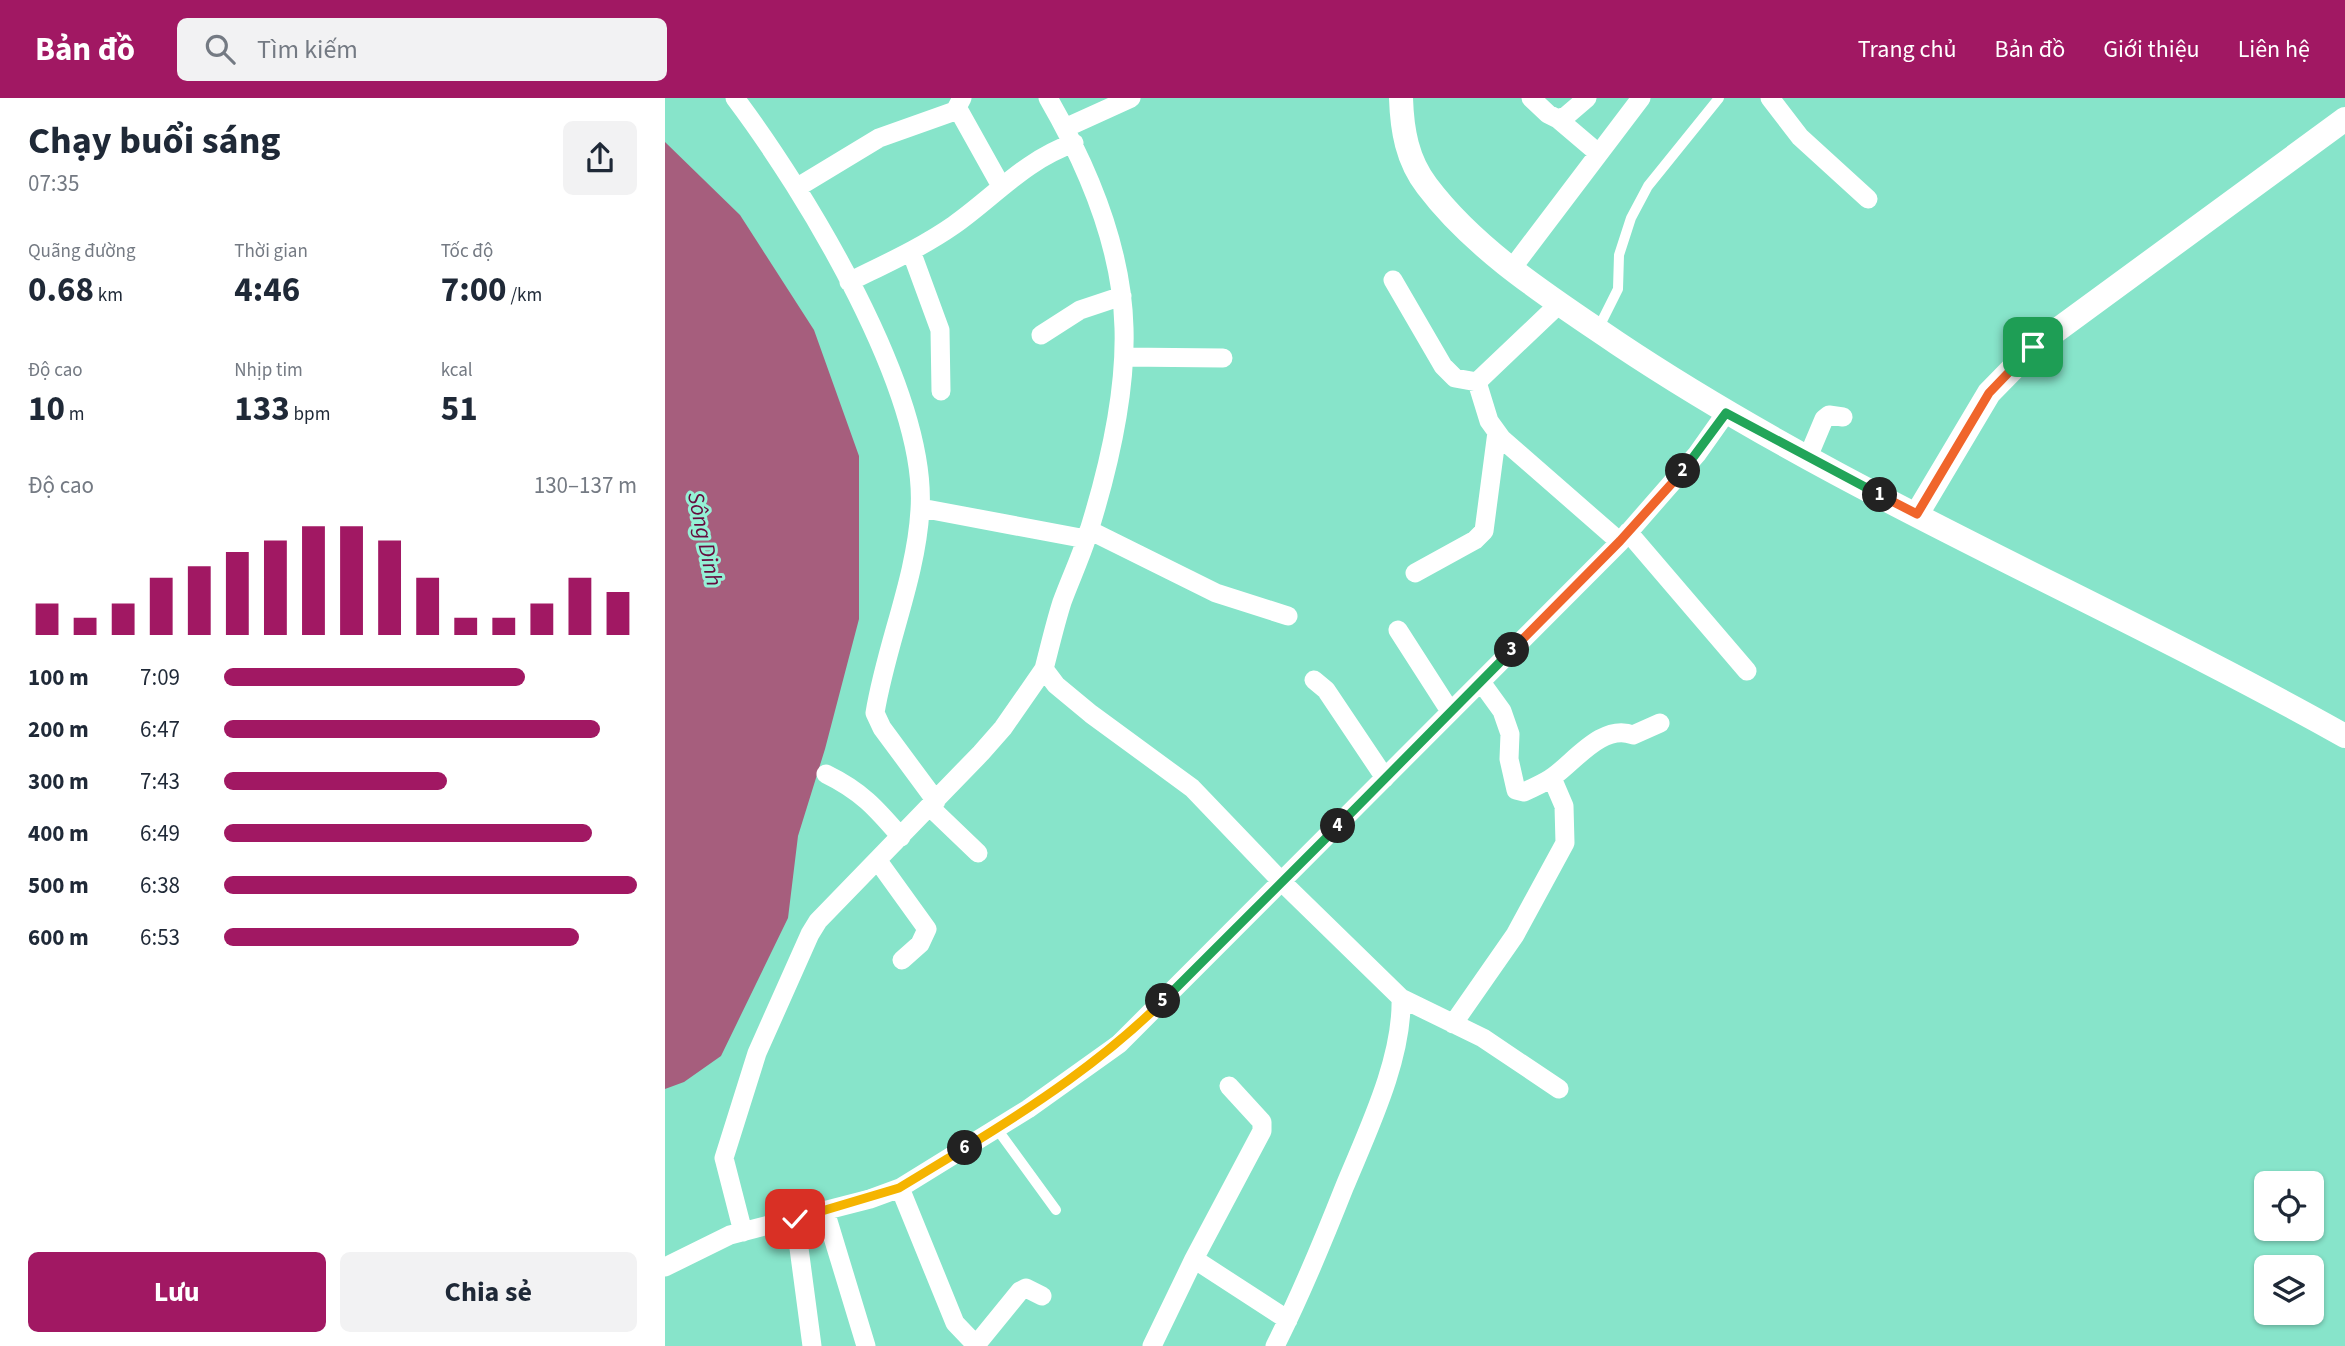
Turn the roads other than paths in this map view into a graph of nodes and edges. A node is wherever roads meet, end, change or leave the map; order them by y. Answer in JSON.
{"nodes":[{"id":1,"x":735,"y":98,"type":"edge"},
{"id":2,"x":1048,"y":98,"type":"edge"},
{"id":3,"x":1131,"y":98,"type":"edge"},
{"id":4,"x":1401,"y":98,"type":"edge"},
{"id":5,"x":1531,"y":98,"type":"edge"},
{"id":6,"x":1587,"y":98,"type":"edge"},
{"id":7,"x":1641,"y":98,"type":"edge"},
{"id":8,"x":1719,"y":98,"type":"edge"},
{"id":9,"x":1770,"y":98,"type":"edge"},
{"id":10,"x":960,"y":103,"type":"edge"},
{"id":11,"x":1558,"y":119,"type":"junction"},
{"id":12,"x":2345,"y":119,"type":"edge"},
{"id":13,"x":1069,"y":135,"type":"junction"},
{"id":14,"x":1598,"y":153,"type":"junction"},
{"id":15,"x":1002,"y":186,"type":"junction"},
{"id":16,"x":798,"y":187,"type":"junction"},
{"id":17,"x":1868,"y":199,"type":"dead end"},
{"id":18,"x":911,"y":251,"type":"junction"},
{"id":19,"x":1513,"y":267,"type":"junction"},
{"id":20,"x":1393,"y":280,"type":"dead end"},
{"id":21,"x":849,"y":282,"type":"junction"},
{"id":22,"x":1122,"y":296,"type":"junction"},
{"id":23,"x":1559,"y":304,"type":"junction"},
{"id":24,"x":1597,"y":330,"type":"junction"},
{"id":25,"x":1041,"y":335,"type":"dead end"},
{"id":26,"x":1124,"y":357,"type":"junction"},
{"id":27,"x":1223,"y":358,"type":"dead end"},
{"id":28,"x":1477,"y":382,"type":"junction"},
{"id":29,"x":941,"y":391,"type":"dead end"},
{"id":30,"x":1726,"y":413,"type":"junction"},
{"id":31,"x":1843,"y":417,"type":"dead end"},
{"id":32,"x":1497,"y":432,"type":"junction"},
{"id":33,"x":1808,"y":457,"type":"junction"},
{"id":34,"x":921,"y":508,"type":"junction"},
{"id":35,"x":1917,"y":514,"type":"junction"},
{"id":36,"x":1088,"y":534,"type":"junction"},
{"id":37,"x":1624,"y":537,"type":"junction"},
{"id":38,"x":1415,"y":573,"type":"dead end"},
{"id":39,"x":1288,"y":616,"type":"dead end"},
{"id":40,"x":1398,"y":630,"type":"dead end"},
{"id":41,"x":1044,"y":669,"type":"junction"},
{"id":42,"x":1747,"y":671,"type":"dead end"},
{"id":43,"x":1314,"y":680,"type":"dead end"},
{"id":44,"x":1481,"y":682,"type":"junction"},
{"id":45,"x":1450,"y":712,"type":"junction"},
{"id":46,"x":1660,"y":723,"type":"dead end"},
{"id":47,"x":2345,"y":736,"type":"edge"},
{"id":48,"x":826,"y":774,"type":"dead end"},
{"id":49,"x":1385,"y":778,"type":"junction"},
{"id":50,"x":1552,"y":778,"type":"junction"},
{"id":51,"x":933,"y":804,"type":"junction"},
{"id":52,"x":901,"y":837,"type":"junction"},
{"id":53,"x":978,"y":853,"type":"dead end"},
{"id":54,"x":878,"y":861,"type":"junction"},
{"id":55,"x":1282,"y":882,"type":"junction"},
{"id":56,"x":902,"y":960,"type":"dead end"},
{"id":57,"x":1401,"y":998,"type":"junction"},
{"id":58,"x":1453,"y":1024,"type":"junction"},
{"id":59,"x":1229,"y":1086,"type":"dead end"},
{"id":60,"x":1559,"y":1090,"type":"dead end"},
{"id":61,"x":997,"y":1129,"type":"junction"},
{"id":62,"x":899,"y":1188,"type":"junction"},
{"id":63,"x":825,"y":1210,"type":"junction"},
{"id":64,"x":1056,"y":1210,"type":"dead end"},
{"id":65,"x":795,"y":1219,"type":"junction"},
{"id":66,"x":743,"y":1232,"type":"junction"},
{"id":67,"x":1193,"y":1259,"type":"junction"},
{"id":68,"x":665,"y":1267,"type":"edge"},
{"id":69,"x":1042,"y":1296,"type":"dead end"},
{"id":70,"x":1288,"y":1320,"type":"junction"},
{"id":71,"x":812,"y":1346,"type":"edge"},
{"id":72,"x":866,"y":1346,"type":"edge"},
{"id":73,"x":976,"y":1346,"type":"edge"},
{"id":74,"x":1153,"y":1346,"type":"edge"},
{"id":75,"x":1275,"y":1346,"type":"edge"}],
"edges":[{"from":1,"to":16,"type":"street"},
{"from":2,"to":13,"type":"street"},
{"from":3,"to":13,"type":"street"},
{"from":4,"to":19,"type":"street"},
{"from":5,"to":11,"type":"street"},
{"from":6,"to":11,"type":"street"},
{"from":7,"to":14,"type":"street"},
{"from":8,"to":24,"type":"lane"},
{"from":9,"to":17,"type":"street"},
{"from":10,"to":15,"type":"street"},
{"from":10,"to":16,"type":"street"},
{"from":11,"to":14,"type":"street"},
{"from":12,"to":35,"type":"street"},
{"from":13,"to":15,"type":"street"},
{"from":13,"to":22,"type":"street"},
{"from":14,"to":19,"type":"street"},
{"from":15,"to":18,"type":"street"},
{"from":16,"to":21,"type":"street"},
{"from":18,"to":21,"type":"street"},
{"from":18,"to":29,"type":"street"},
{"from":19,"to":23,"type":"street"},
{"from":20,"to":28,"type":"street"},
{"from":21,"to":34,"type":"street"},
{"from":22,"to":25,"type":"street"},
{"from":22,"to":26,"type":"street"},
{"from":23,"to":24,"type":"street"},
{"from":23,"to":28,"type":"street"},
{"from":24,"to":30,"type":"street"},
{"from":26,"to":27,"type":"street"},
{"from":26,"to":36,"type":"street"},
{"from":28,"to":32,"type":"street"},
{"from":30,"to":33,"type":"street"},
{"from":30,"to":37,"type":"street"},
{"from":31,"to":33,"type":"street"},
{"from":32,"to":37,"type":"street"},
{"from":32,"to":38,"type":"street"},
{"from":33,"to":35,"type":"street"},
{"from":34,"to":36,"type":"street"},
{"from":34,"to":51,"type":"street"},
{"from":35,"to":47,"type":"street"},
{"from":36,"to":39,"type":"street"},
{"from":36,"to":41,"type":"street"},
{"from":37,"to":42,"type":"street"},
{"from":37,"to":44,"type":"street"},
{"from":40,"to":45,"type":"street"},
{"from":41,"to":51,"type":"street"},
{"from":41,"to":55,"type":"street"},
{"from":43,"to":49,"type":"street"},
{"from":44,"to":45,"type":"street"},
{"from":44,"to":50,"type":"street"},
{"from":45,"to":49,"type":"street"},
{"from":46,"to":50,"type":"street"},
{"from":48,"to":52,"type":"street"},
{"from":49,"to":55,"type":"street"},
{"from":50,"to":58,"type":"street"},
{"from":51,"to":52,"type":"street"},
{"from":51,"to":53,"type":"street"},
{"from":52,"to":54,"type":"street"},
{"from":54,"to":56,"type":"street"},
{"from":54,"to":66,"type":"street"},
{"from":55,"to":57,"type":"street"},
{"from":55,"to":61,"type":"street"},
{"from":57,"to":58,"type":"street"},
{"from":57,"to":70,"type":"street"},
{"from":58,"to":60,"type":"street"},
{"from":59,"to":67,"type":"street"},
{"from":61,"to":62,"type":"street"},
{"from":61,"to":64,"type":"lane"},
{"from":62,"to":63,"type":"street"},
{"from":62,"to":73,"type":"street"},
{"from":63,"to":65,"type":"street"},
{"from":63,"to":72,"type":"street"},
{"from":65,"to":66,"type":"street"},
{"from":65,"to":71,"type":"street"},
{"from":66,"to":68,"type":"street"},
{"from":67,"to":70,"type":"street"},
{"from":67,"to":74,"type":"street"},
{"from":69,"to":73,"type":"street"},
{"from":70,"to":75,"type":"street"}]}
